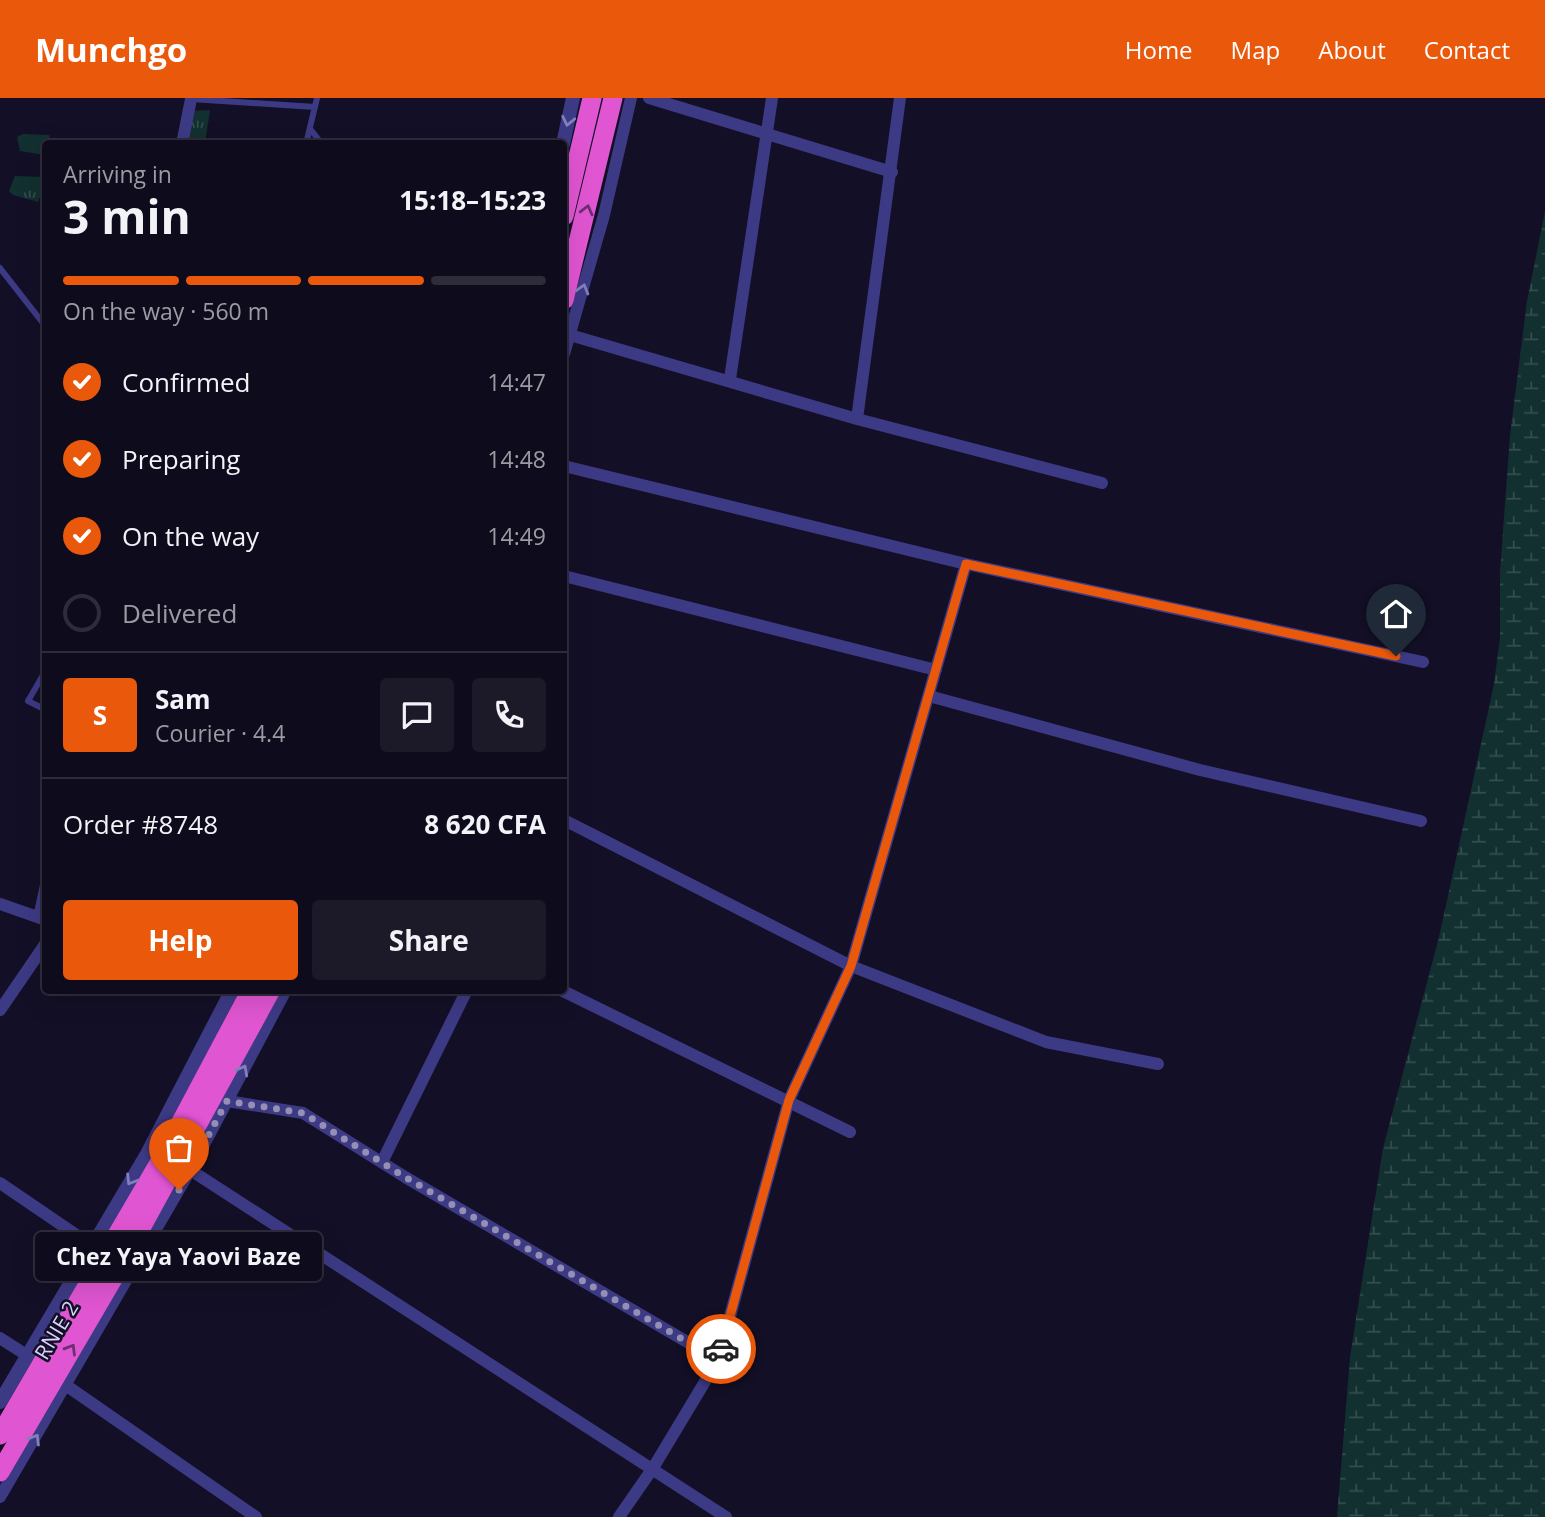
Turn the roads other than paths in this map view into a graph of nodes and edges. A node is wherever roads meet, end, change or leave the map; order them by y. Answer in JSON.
{"nodes":[{"id":1,"x":317,"y":98,"type":"edge"},
{"id":2,"x":573,"y":98,"type":"edge"},
{"id":3,"x":592,"y":98,"type":"edge"},
{"id":4,"x":613,"y":98,"type":"edge"},
{"id":5,"x":631,"y":98,"type":"edge"},
{"id":6,"x":649,"y":98,"type":"edge"},
{"id":7,"x":772,"y":98,"type":"edge"},
{"id":8,"x":900,"y":98,"type":"edge"},
{"id":9,"x":188,"y":99,"type":"edge"},
{"id":10,"x":315,"y":107,"type":"junction"},
{"id":11,"x":311,"y":130,"type":"junction"},
{"id":12,"x":766,"y":134,"type":"junction"},
{"id":13,"x":183,"y":140,"type":"edge"},
{"id":14,"x":307,"y":140,"type":"edge"},
{"id":15,"x":319,"y":140,"type":"edge"},
{"id":16,"x":564,"y":140,"type":"edge"},
{"id":17,"x":892,"y":172,"type":"junction"},
{"id":18,"x":567,"y":203,"type":"edge"},
{"id":19,"x":0,"y":268,"type":"edge"},
{"id":20,"x":567,"y":288,"type":"edge"},
{"id":21,"x":42,"y":322,"type":"edge"},
{"id":22,"x":570,"y":335,"type":"junction"},
{"id":23,"x":567,"y":344,"type":"edge"},
{"id":24,"x":730,"y":379,"type":"junction"},
{"id":25,"x":857,"y":419,"type":"junction"},
{"id":26,"x":567,"y":467,"type":"edge"},
{"id":27,"x":1102,"y":483,"type":"dead end"},
{"id":28,"x":966,"y":564,"type":"junction"},
{"id":29,"x":567,"y":577,"type":"edge"},
{"id":30,"x":1423,"y":662,"type":"dead end"},
{"id":31,"x":936,"y":670,"type":"junction"},
{"id":32,"x":42,"y":677,"type":"edge"},
{"id":33,"x":929,"y":696,"type":"junction"},
{"id":34,"x":42,"y":708,"type":"edge"},
{"id":35,"x":1420,"y":821,"type":"dead end"},
{"id":36,"x":567,"y":822,"type":"edge"},
{"id":37,"x":0,"y":904,"type":"edge"},
{"id":38,"x":41,"y":919,"type":"edge"},
{"id":39,"x":42,"y":949,"type":"edge"},
{"id":40,"x":851,"y":966,"type":"junction"},
{"id":41,"x":567,"y":993,"type":"edge"},
{"id":42,"x":241,"y":994,"type":"edge"},
{"id":43,"x":241,"y":994,"type":"edge"},
{"id":44,"x":269,"y":994,"type":"edge"},
{"id":45,"x":284,"y":994,"type":"edge"},
{"id":46,"x":465,"y":994,"type":"edge"},
{"id":47,"x":0,"y":1010,"type":"edge"},
{"id":48,"x":1158,"y":1064,"type":"dead end"},
{"id":49,"x":789,"y":1100,"type":"junction"},
{"id":50,"x":227,"y":1101,"type":"junction"},
{"id":51,"x":850,"y":1132,"type":"dead end"},
{"id":52,"x":382,"y":1162,"type":"junction"},
{"id":53,"x":185,"y":1165,"type":"junction"},
{"id":54,"x":0,"y":1184,"type":"edge"},
{"id":55,"x":91,"y":1245,"type":"junction"},
{"id":56,"x":0,"y":1338,"type":"edge"},
{"id":57,"x":28,"y":1356,"type":"junction"},
{"id":58,"x":718,"y":1360,"type":"junction"},
{"id":59,"x":67,"y":1387,"type":"junction"},
{"id":60,"x":0,"y":1402,"type":"edge"},
{"id":61,"x":0,"y":1435,"type":"edge"},
{"id":62,"x":653,"y":1468,"type":"junction"},
{"id":63,"x":0,"y":1472,"type":"edge"},
{"id":64,"x":0,"y":1497,"type":"edge"},
{"id":65,"x":256,"y":1517,"type":"edge"},
{"id":66,"x":619,"y":1517,"type":"edge"},
{"id":67,"x":726,"y":1517,"type":"edge"}],
"edges":[{"from":1,"to":10,"type":"lane"},
{"from":2,"to":16,"type":"street","one_way":true},
{"from":3,"to":18,"type":"highway"},
{"from":20,"to":4,"type":"highway","one_way":true},
{"from":22,"to":5,"type":"street","one_way":true},
{"from":6,"to":12,"type":"street"},
{"from":7,"to":12,"type":"street"},
{"from":8,"to":17,"type":"street"},
{"from":9,"to":10,"type":"lane"},
{"from":9,"to":13,"type":"street"},
{"from":10,"to":11,"type":"lane"},
{"from":11,"to":14,"type":"lane"},
{"from":11,"to":15,"type":"lane"},
{"from":12,"to":17,"type":"street"},
{"from":12,"to":24,"type":"street"},
{"from":17,"to":25,"type":"street"},
{"from":19,"to":21,"type":"lane"},
{"from":22,"to":23,"type":"street"},
{"from":22,"to":24,"type":"street"},
{"from":24,"to":25,"type":"street"},
{"from":25,"to":27,"type":"street"},
{"from":26,"to":28,"type":"street"},
{"from":28,"to":30,"type":"street"},
{"from":28,"to":31,"type":"street"},
{"from":29,"to":31,"type":"street"},
{"from":31,"to":33,"type":"street"},
{"from":32,"to":34,"type":"lane"},
{"from":33,"to":35,"type":"street"},
{"from":33,"to":40,"type":"street"},
{"from":36,"to":40,"type":"street"},
{"from":37,"to":38,"type":"street"},
{"from":39,"to":47,"type":"street"},
{"from":40,"to":48,"type":"street"},
{"from":40,"to":49,"type":"street"},
{"from":41,"to":49,"type":"street"},
{"from":42,"to":55,"type":"street","one_way":true},
{"from":43,"to":61,"type":"highway","name":"RNIE 2","number":"RNIE 2"},
{"from":44,"to":53,"type":"highway","name":"RNIE 2","number":"RNIE 2"},
{"from":50,"to":45,"type":"street","one_way":true},
{"from":46,"to":52,"type":"street"},
{"from":49,"to":51,"type":"street"},
{"from":49,"to":58,"type":"street"},
{"from":50,"to":52,"type":"street"},
{"from":50,"to":53,"type":"street"},
{"from":52,"to":58,"type":"street"},
{"from":53,"to":59,"type":"street"},
{"from":53,"to":62,"type":"street"},
{"from":63,"to":53,"type":"highway","name":"RNIE 2","number":"RNIE 2","one_way":true},
{"from":54,"to":55,"type":"street"},
{"from":55,"to":57,"type":"street"},
{"from":56,"to":57,"type":"street"},
{"from":57,"to":60,"type":"street"},
{"from":58,"to":62,"type":"street"},
{"from":64,"to":59,"type":"street","one_way":true},
{"from":59,"to":65,"type":"street"},
{"from":62,"to":66,"type":"street"},
{"from":62,"to":67,"type":"street"}]}
